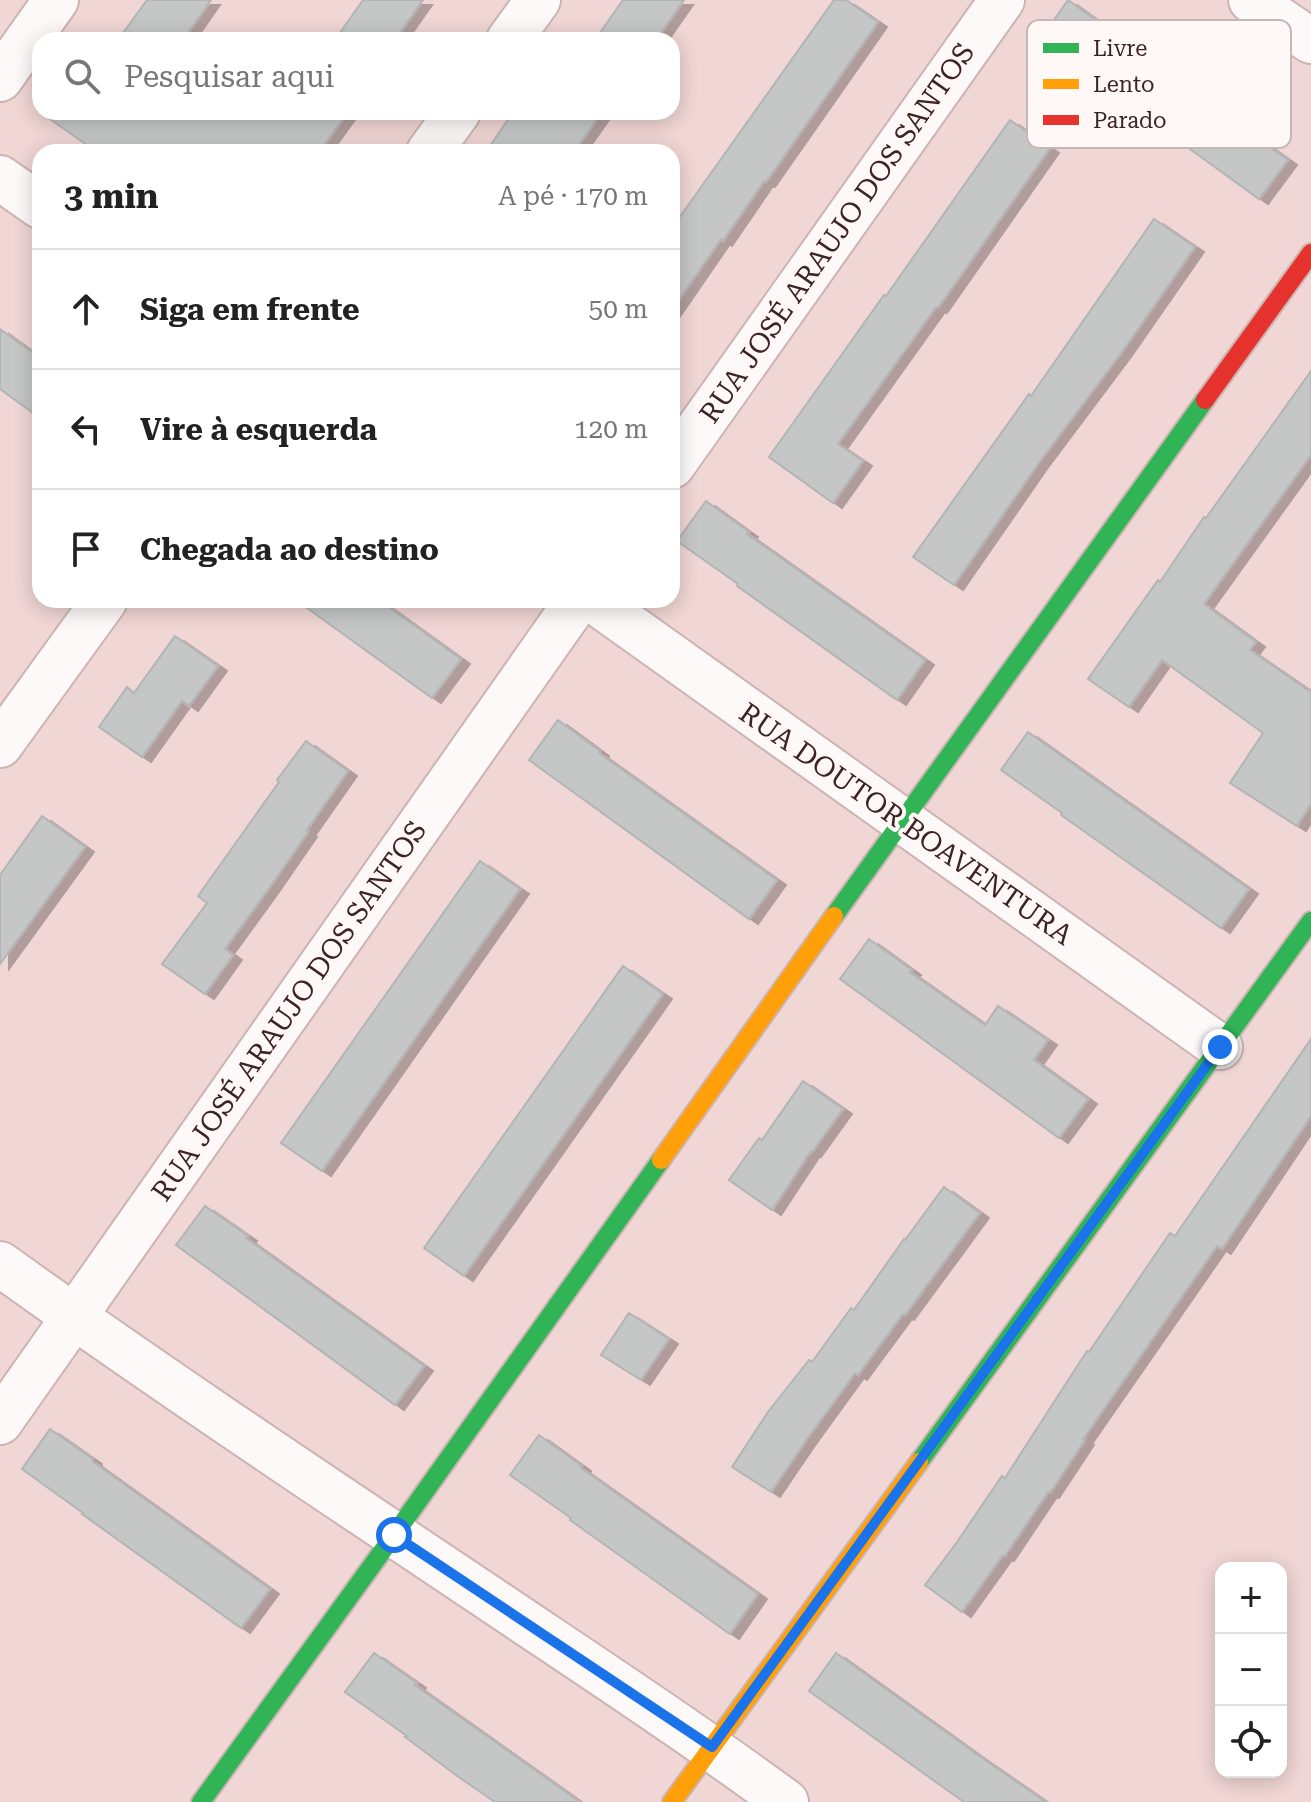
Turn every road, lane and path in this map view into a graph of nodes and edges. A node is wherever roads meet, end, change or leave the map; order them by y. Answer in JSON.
{"nodes":[{"id":1,"x":56,"y":0,"type":"edge"},
{"id":2,"x":538,"y":0,"type":"edge"},
{"id":3,"x":1002,"y":0,"type":"edge"},
{"id":4,"x":1251,"y":0,"type":"edge"},
{"id":5,"x":1280,"y":20,"type":"edge"},
{"id":6,"x":1291,"y":27,"type":"edge"},
{"id":7,"x":33,"y":32,"type":"edge"},
{"id":8,"x":515,"y":32,"type":"edge"},
{"id":9,"x":32,"y":34,"type":"edge"},
{"id":10,"x":1311,"y":41,"type":"edge"},
{"id":11,"x":0,"y":79,"type":"edge"},
{"id":12,"x":452,"y":120,"type":"edge"},
{"id":13,"x":435,"y":144,"type":"edge"},
{"id":14,"x":0,"y":178,"type":"edge"},
{"id":15,"x":32,"y":200,"type":"edge"},
{"id":16,"x":1311,"y":253,"type":"edge"},
{"id":17,"x":680,"y":455,"type":"edge"},
{"id":18,"x":99,"y":608,"type":"edge"},
{"id":19,"x":572,"y":608,"type":"edge"},
{"id":20,"x":604,"y":608,"type":"edge"},
{"id":21,"x":0,"y":745,"type":"edge"},
{"id":22,"x":902,"y":821,"type":"junction"},
{"id":23,"x":1311,"y":921,"type":"edge"},
{"id":24,"x":1220,"y":1047,"type":"junction"},
{"id":25,"x":0,"y":1264,"type":"edge"},
{"id":26,"x":75,"y":1318,"type":"junction"},
{"id":27,"x":0,"y":1422,"type":"edge"},
{"id":28,"x":394,"y":1535,"type":"junction"},
{"id":29,"x":712,"y":1747,"type":"junction"},
{"id":30,"x":201,"y":1802,"type":"edge"},
{"id":31,"x":672,"y":1802,"type":"edge"},
{"id":32,"x":786,"y":1802,"type":"edge"}],
"edges":[{"from":1,"to":7,"type":"street"},
{"from":2,"to":8,"type":"street"},
{"from":3,"to":17,"type":"street","name":"RUA JOSÉ ARAUJO DOS SANTOS"},
{"from":4,"to":5,"type":"street"},
{"from":6,"to":10,"type":"street"},
{"from":9,"to":11,"type":"street"},
{"from":12,"to":13,"type":"street"},
{"from":14,"to":15,"type":"street"},
{"from":16,"to":22,"type":"street"},
{"from":18,"to":21,"type":"street"},
{"from":19,"to":26,"type":"street","name":"RUA JOSÉ ARAUJO DOS SANTOS"},
{"from":20,"to":22,"type":"street","name":"RUA DOUTOR BOAVENTURA"},
{"from":22,"to":24,"type":"street","name":"RUA DOUTOR BOAVENTURA"},
{"from":22,"to":28,"type":"street"},
{"from":23,"to":24,"type":"street"},
{"from":24,"to":29,"type":"street"},
{"from":25,"to":26,"type":"street"},
{"from":26,"to":27,"type":"street","name":"RUA JOSÉ ARAUJO DOS SANTOS"},
{"from":26,"to":28,"type":"street"},
{"from":28,"to":29,"type":"street"},
{"from":28,"to":30,"type":"street"},
{"from":29,"to":31,"type":"street"},
{"from":29,"to":32,"type":"street"}]}
